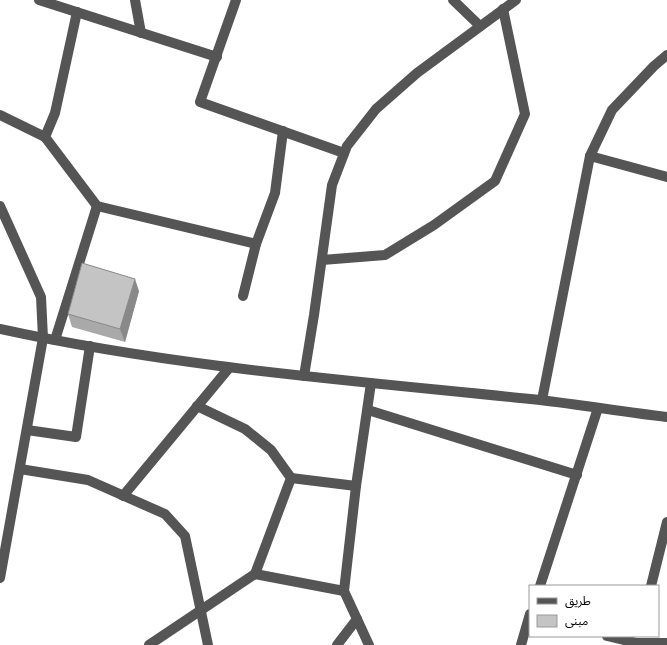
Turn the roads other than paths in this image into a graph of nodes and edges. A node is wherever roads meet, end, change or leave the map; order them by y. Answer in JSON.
{"nodes":[{"id":1,"x":39,"y":0,"type":"edge"},
{"id":2,"x":135,"y":0,"type":"edge"},
{"id":3,"x":236,"y":0,"type":"edge"},
{"id":4,"x":453,"y":0,"type":"edge"},
{"id":5,"x":516,"y":0,"type":"edge"},
{"id":6,"x":503,"y":10,"type":"junction"},
{"id":7,"x":77,"y":12,"type":"junction"},
{"id":8,"x":480,"y":26,"type":"junction"},
{"id":9,"x":141,"y":32,"type":"junction"},
{"id":10,"x":667,"y":55,"type":"edge"},
{"id":11,"x":216,"y":57,"type":"junction"},
{"id":12,"x":0,"y":115,"type":"edge"},
{"id":13,"x":282,"y":131,"type":"junction"},
{"id":14,"x":45,"y":137,"type":"junction"},
{"id":15,"x":344,"y":153,"type":"junction"},
{"id":16,"x":590,"y":156,"type":"junction"},
{"id":17,"x":667,"y":177,"type":"edge"},
{"id":18,"x":0,"y":206,"type":"edge"},
{"id":19,"x":97,"y":206,"type":"junction"},
{"id":20,"x":256,"y":244,"type":"junction"},
{"id":21,"x":322,"y":260,"type":"junction"},
{"id":22,"x":243,"y":296,"type":"dead end"},
{"id":23,"x":0,"y":329,"type":"edge"},
{"id":24,"x":43,"y":338,"type":"junction"},
{"id":25,"x":55,"y":340,"type":"junction"},
{"id":26,"x":90,"y":346,"type":"junction"},
{"id":27,"x":229,"y":368,"type":"junction"},
{"id":28,"x":304,"y":376,"type":"junction"},
{"id":29,"x":372,"y":384,"type":"junction"},
{"id":30,"x":542,"y":400,"type":"junction"},
{"id":31,"x":197,"y":406,"type":"junction"},
{"id":32,"x":598,"y":408,"type":"junction"},
{"id":33,"x":368,"y":410,"type":"junction"},
{"id":34,"x":667,"y":417,"type":"edge"},
{"id":35,"x":27,"y":430,"type":"junction"},
{"id":36,"x":20,"y":469,"type":"junction"},
{"id":37,"x":577,"y":475,"type":"junction"},
{"id":38,"x":291,"y":478,"type":"junction"},
{"id":39,"x":356,"y":486,"type":"junction"},
{"id":40,"x":123,"y":496,"type":"junction"},
{"id":41,"x":5,"y":522,"type":"edge"},
{"id":42,"x":667,"y":522,"type":"edge"},
{"id":43,"x":255,"y":574,"type":"junction"},
{"id":44,"x":0,"y":578,"type":"edge"},
{"id":45,"x":540,"y":585,"type":"edge"},
{"id":46,"x":651,"y":585,"type":"edge"},
{"id":47,"x":344,"y":591,"type":"junction"},
{"id":48,"x":200,"y":611,"type":"junction"},
{"id":49,"x":357,"y":618,"type":"junction"},
{"id":50,"x":529,"y":620,"type":"edge"},
{"id":51,"x":617,"y":637,"type":"edge"},
{"id":52,"x":638,"y":639,"type":"edge"},
{"id":53,"x":666,"y":644,"type":"edge"},
{"id":54,"x":149,"y":645,"type":"edge"},
{"id":55,"x":208,"y":645,"type":"edge"},
{"id":56,"x":338,"y":645,"type":"edge"},
{"id":57,"x":369,"y":645,"type":"edge"},
{"id":58,"x":521,"y":645,"type":"edge"}],
"edges":[{"from":1,"to":7,"type":"street"},
{"from":2,"to":9,"type":"street"},
{"from":3,"to":11,"type":"street"},
{"from":4,"to":8,"type":"street"},
{"from":5,"to":6,"type":"street"},
{"from":6,"to":8,"type":"street"},
{"from":6,"to":21,"type":"street"},
{"from":7,"to":9,"type":"street"},
{"from":7,"to":14,"type":"street"},
{"from":8,"to":15,"type":"street"},
{"from":9,"to":11,"type":"street"},
{"from":10,"to":16,"type":"street"},
{"from":11,"to":13,"type":"street"},
{"from":12,"to":14,"type":"street"},
{"from":13,"to":15,"type":"street"},
{"from":13,"to":20,"type":"street"},
{"from":14,"to":19,"type":"street"},
{"from":15,"to":21,"type":"street"},
{"from":16,"to":17,"type":"street"},
{"from":16,"to":30,"type":"street"},
{"from":18,"to":24,"type":"street"},
{"from":19,"to":20,"type":"street"},
{"from":19,"to":25,"type":"street"},
{"from":20,"to":22,"type":"street"},
{"from":21,"to":28,"type":"street"},
{"from":23,"to":24,"type":"street"},
{"from":24,"to":25,"type":"street"},
{"from":24,"to":35,"type":"street"},
{"from":25,"to":26,"type":"street"},
{"from":26,"to":27,"type":"street"},
{"from":26,"to":35,"type":"street"},
{"from":27,"to":28,"type":"street"},
{"from":27,"to":31,"type":"street"},
{"from":28,"to":29,"type":"street"},
{"from":29,"to":30,"type":"street"},
{"from":29,"to":33,"type":"street"},
{"from":30,"to":32,"type":"street"},
{"from":31,"to":38,"type":"street"},
{"from":31,"to":40,"type":"street"},
{"from":32,"to":34,"type":"street"},
{"from":32,"to":37,"type":"street"},
{"from":33,"to":37,"type":"street"},
{"from":33,"to":39,"type":"street"},
{"from":35,"to":36,"type":"street"},
{"from":36,"to":40,"type":"street"},
{"from":36,"to":41,"type":"street"},
{"from":37,"to":45,"type":"street"},
{"from":38,"to":39,"type":"street"},
{"from":38,"to":43,"type":"street"},
{"from":39,"to":47,"type":"street"},
{"from":40,"to":48,"type":"street"},
{"from":41,"to":44,"type":"street"},
{"from":42,"to":46,"type":"street"},
{"from":43,"to":47,"type":"street"},
{"from":43,"to":48,"type":"street"},
{"from":47,"to":49,"type":"street"},
{"from":48,"to":54,"type":"street"},
{"from":48,"to":55,"type":"street"},
{"from":49,"to":56,"type":"street"},
{"from":49,"to":57,"type":"street"},
{"from":50,"to":58,"type":"street"},
{"from":51,"to":52,"type":"street"},
{"from":52,"to":53,"type":"street"}]}
